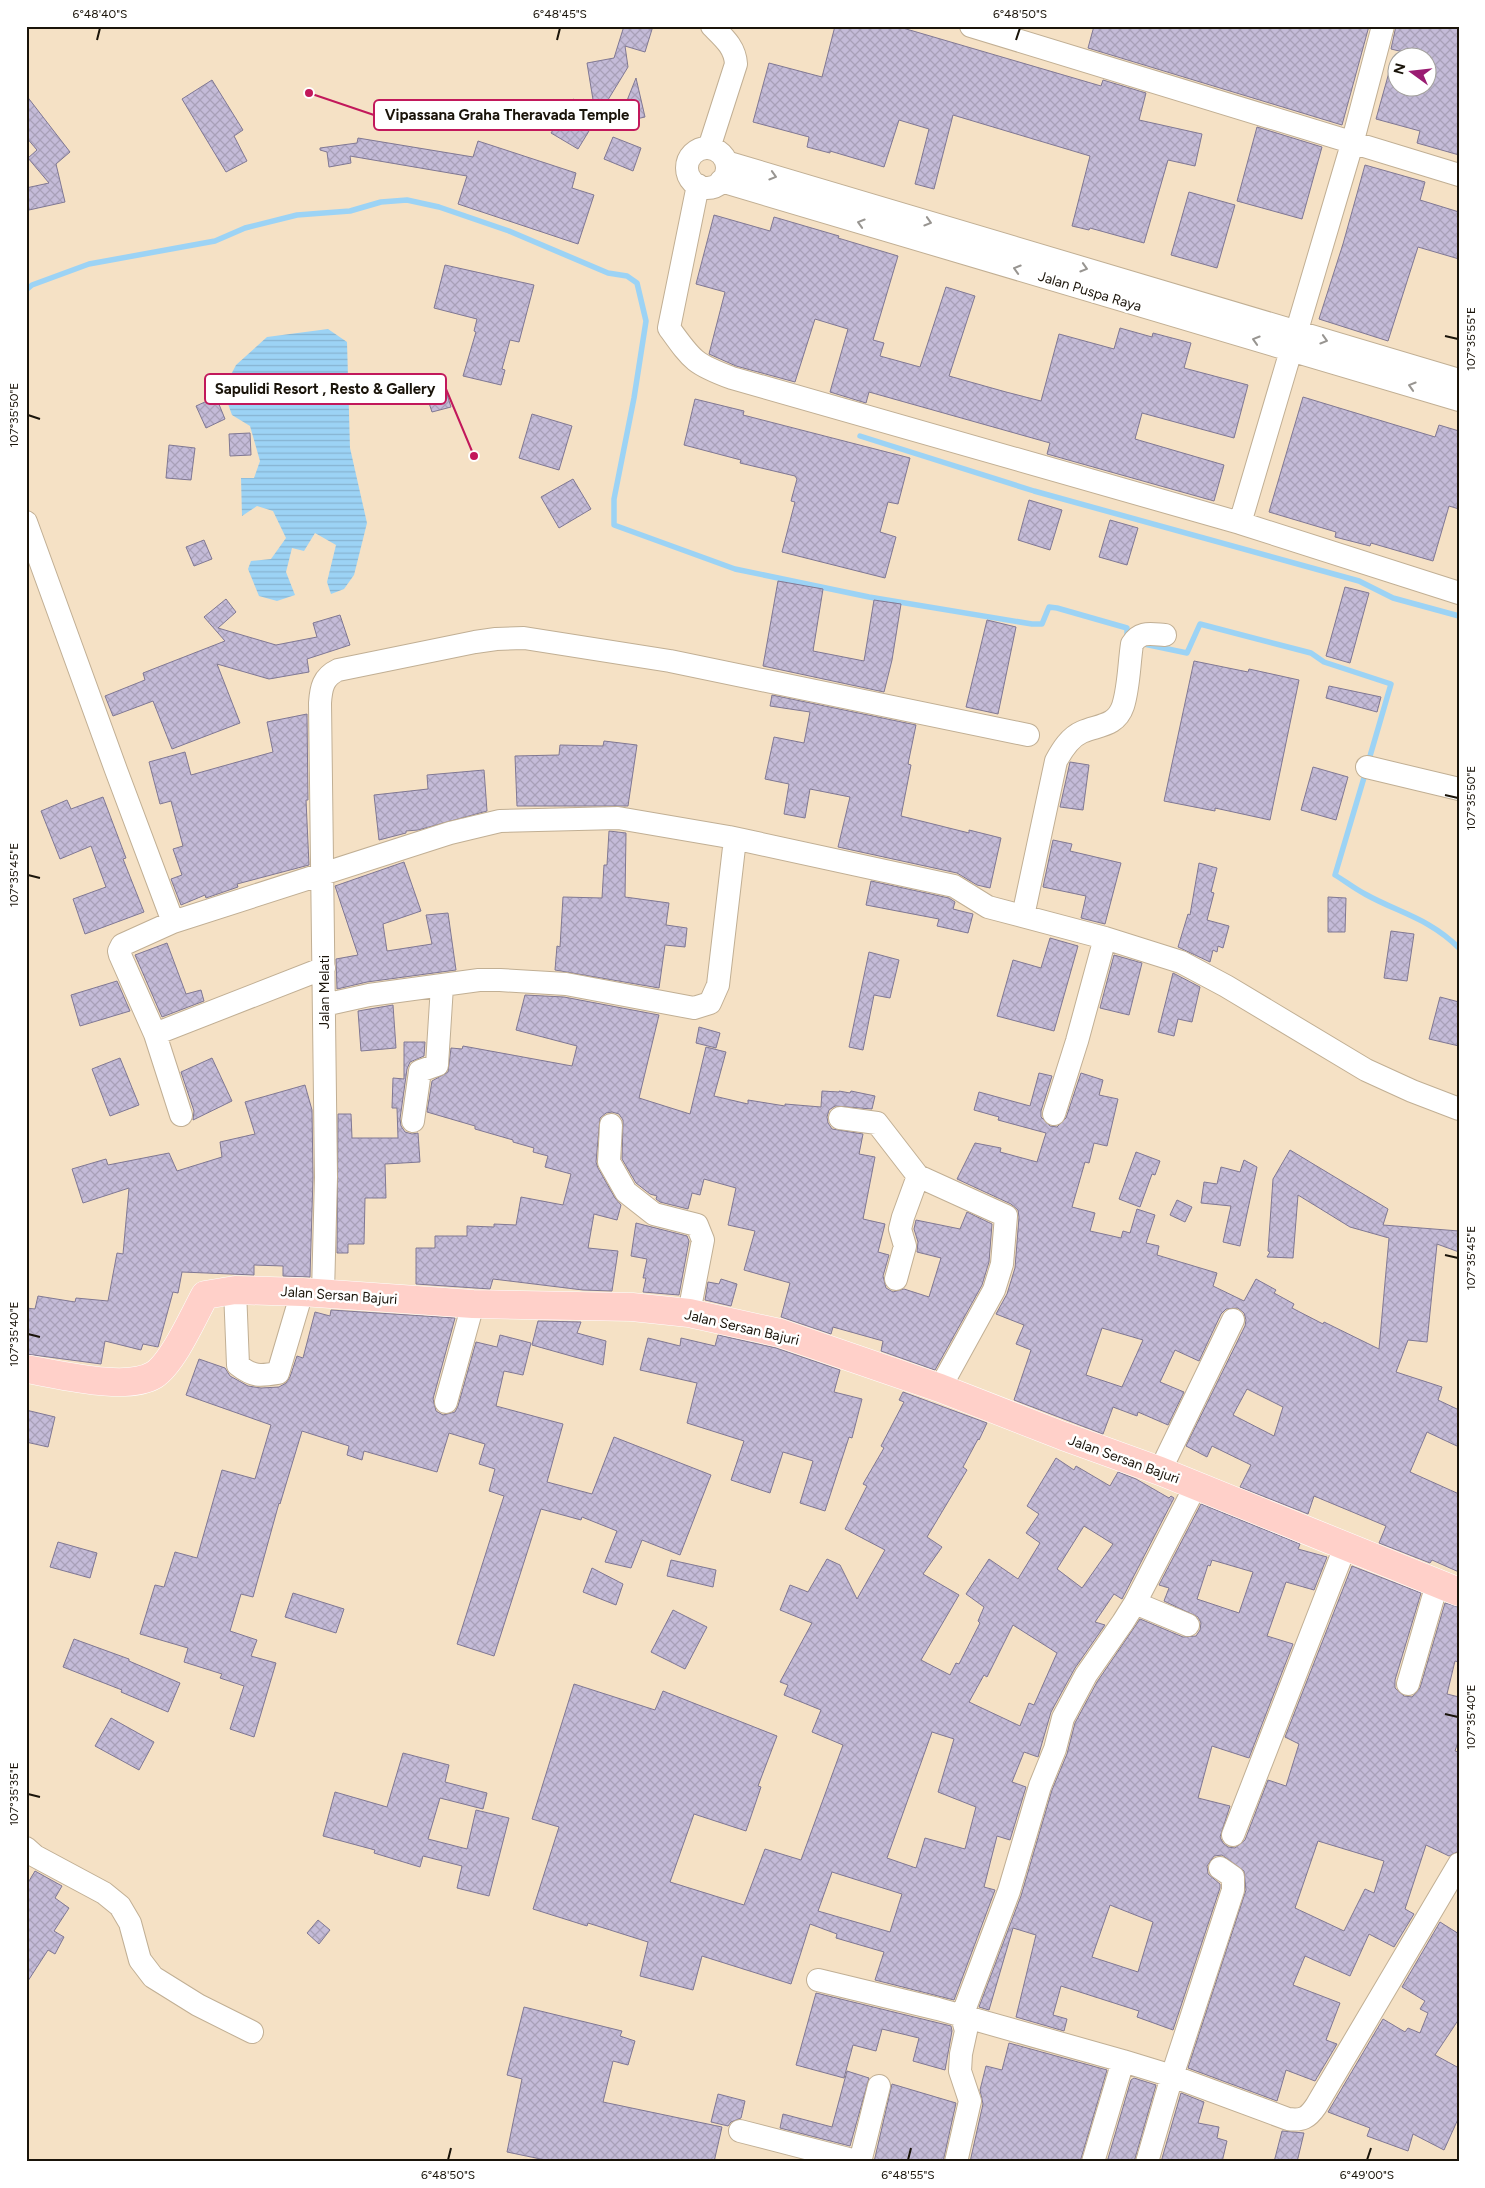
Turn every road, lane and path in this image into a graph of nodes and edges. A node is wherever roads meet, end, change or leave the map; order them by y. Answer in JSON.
{"nodes":[{"id":1,"x":712,"y":26,"type":"edge"},
{"id":2,"x":971,"y":26,"type":"edge"},
{"id":3,"x":1383,"y":26,"type":"edge"},
{"id":4,"x":1352,"y":144,"type":"junction"},
{"id":5,"x":709,"y":148,"type":"junction"},
{"id":6,"x":723,"y":172,"type":"junction"},
{"id":7,"x":1459,"y":175,"type":"edge"},
{"id":8,"x":698,"y":185,"type":"junction"},
{"id":9,"x":1295,"y":341,"type":"junction"},
{"id":10,"x":1459,"y":380,"type":"edge"},
{"id":11,"x":1459,"y":400,"type":"edge"},
{"id":12,"x":26,"y":522,"type":"edge"},
{"id":13,"x":1240,"y":523,"type":"junction"},
{"id":14,"x":1459,"y":593,"type":"edge"},
{"id":15,"x":1165,"y":635,"type":"dead end"},
{"id":16,"x":1028,"y":735,"type":"dead end"},
{"id":17,"x":1367,"y":767,"type":"dead end"},
{"id":18,"x":1459,"y":789,"type":"edge"},
{"id":19,"x":736,"y":839,"type":"junction"},
{"id":20,"x":324,"y":873,"type":"junction"},
{"id":21,"x":1024,"y":916,"type":"junction"},
{"id":22,"x":173,"y":922,"type":"junction"},
{"id":23,"x":1105,"y":938,"type":"junction"},
{"id":24,"x":324,"y":968,"type":"junction"},
{"id":25,"x":442,"y":986,"type":"junction"},
{"id":26,"x":324,"y":1005,"type":"junction"},
{"id":27,"x":155,"y":1034,"type":"junction"},
{"id":28,"x":1459,"y":1109,"type":"edge"},
{"id":29,"x":1054,"y":1114,"type":"dead end"},
{"id":30,"x":181,"y":1115,"type":"dead end"},
{"id":31,"x":840,"y":1118,"type":"dead end"},
{"id":32,"x":413,"y":1122,"type":"dead end"},
{"id":33,"x":611,"y":1125,"type":"dead end"},
{"id":34,"x":918,"y":1176,"type":"junction"},
{"id":35,"x":896,"y":1279,"type":"dead end"},
{"id":36,"x":235,"y":1290,"type":"junction"},
{"id":37,"x":312,"y":1293,"type":"junction"},
{"id":38,"x":473,"y":1304,"type":"junction"},
{"id":39,"x":689,"y":1314,"type":"junction"},
{"id":40,"x":1233,"y":1320,"type":"dead end"},
{"id":41,"x":26,"y":1369,"type":"edge"},
{"id":42,"x":940,"y":1388,"type":"junction"},
{"id":43,"x":446,"y":1402,"type":"dead end"},
{"id":44,"x":1160,"y":1471,"type":"junction"},
{"id":45,"x":1196,"y":1485,"type":"junction"},
{"id":46,"x":1344,"y":1547,"type":"junction"},
{"id":47,"x":1448,"y":1588,"type":"edge"},
{"id":48,"x":1135,"y":1603,"type":"junction"},
{"id":49,"x":1188,"y":1625,"type":"dead end"},
{"id":50,"x":1408,"y":1684,"type":"dead end"},
{"id":51,"x":1233,"y":1835,"type":"dead end"},
{"id":52,"x":26,"y":1848,"type":"edge"},
{"id":53,"x":1459,"y":1864,"type":"edge"},
{"id":54,"x":1220,"y":1868,"type":"dead end"},
{"id":55,"x":818,"y":1980,"type":"dead end"},
{"id":56,"x":962,"y":2016,"type":"junction"},
{"id":57,"x":252,"y":2032,"type":"dead end"},
{"id":58,"x":1123,"y":2061,"type":"junction"},
{"id":59,"x":1172,"y":2076,"type":"junction"},
{"id":60,"x":879,"y":2086,"type":"dead end"},
{"id":61,"x":740,"y":2131,"type":"dead end"},
{"id":62,"x":860,"y":2162,"type":"edge"},
{"id":63,"x":956,"y":2162,"type":"edge"},
{"id":64,"x":1094,"y":2162,"type":"edge"},
{"id":65,"x":1147,"y":2162,"type":"edge"}],
"edges":[{"from":1,"to":5,"type":"street"},
{"from":2,"to":4,"type":"street"},
{"from":3,"to":4,"type":"street"},
{"from":4,"to":7,"type":"street"},
{"from":4,"to":9,"type":"street"},
{"from":5,"to":6,"type":"street"},
{"from":5,"to":8,"type":"street"},
{"from":6,"to":8,"type":"street"},
{"from":6,"to":9,"type":"street","name":"Jalan Puspa Raya"},
{"from":8,"to":13,"type":"street"},
{"from":9,"to":10,"type":"street","name":"Jalan Puspa Raya","one_way":true},
{"from":11,"to":9,"type":"street","name":"Jalan Puspa Raya","one_way":true},
{"from":9,"to":13,"type":"street"},
{"from":12,"to":22,"type":"street"},
{"from":13,"to":14,"type":"street"},
{"from":15,"to":21,"type":"street"},
{"from":16,"to":20,"type":"street","name":"Jalan Melati"},
{"from":17,"to":18,"type":"street"},
{"from":19,"to":20,"type":"street"},
{"from":19,"to":21,"type":"street"},
{"from":19,"to":25,"type":"street"},
{"from":20,"to":22,"type":"street"},
{"from":20,"to":24,"type":"street","name":"Jalan Melati"},
{"from":21,"to":23,"type":"street"},
{"from":22,"to":27,"type":"street"},
{"from":23,"to":28,"type":"street"},
{"from":23,"to":29,"type":"street"},
{"from":24,"to":26,"type":"street","name":"Jalan Melati"},
{"from":24,"to":27,"type":"street"},
{"from":25,"to":26,"type":"street"},
{"from":25,"to":32,"type":"street"},
{"from":26,"to":37,"type":"street","name":"Jalan Melati"},
{"from":27,"to":30,"type":"street"},
{"from":31,"to":34,"type":"street"},
{"from":33,"to":39,"type":"street"},
{"from":34,"to":35,"type":"street"},
{"from":34,"to":42,"type":"street"},
{"from":36,"to":37,"type":"main road","name":"Jalan Sersan Bajuri"},
{"from":36,"to":37,"type":"street","name":"Jalan Melati"},
{"from":36,"to":41,"type":"main road","name":"Jalan Sersan Bajuri"},
{"from":37,"to":38,"type":"main road","name":"Jalan Sersan Bajuri"},
{"from":38,"to":39,"type":"main road","name":"Jalan Sersan Bajuri"},
{"from":38,"to":43,"type":"street"},
{"from":39,"to":42,"type":"main road","name":"Jalan Sersan Bajuri"},
{"from":40,"to":44,"type":"street"},
{"from":42,"to":44,"type":"main road","name":"Jalan Sersan Bajuri"},
{"from":44,"to":45,"type":"main road","name":"Jalan Sersan Bajuri"},
{"from":45,"to":46,"type":"main road","name":"Jalan Sersan Bajuri"},
{"from":45,"to":48,"type":"street"},
{"from":46,"to":47,"type":"main road","name":"Jalan Sersan Bajuri"},
{"from":46,"to":51,"type":"street"},
{"from":47,"to":50,"type":"street"},
{"from":48,"to":49,"type":"street"},
{"from":48,"to":56,"type":"street"},
{"from":52,"to":57,"type":"street"},
{"from":53,"to":59,"type":"street"},
{"from":54,"to":59,"type":"street"},
{"from":55,"to":56,"type":"street"},
{"from":56,"to":58,"type":"street"},
{"from":56,"to":63,"type":"street"},
{"from":58,"to":59,"type":"street"},
{"from":58,"to":64,"type":"street"},
{"from":59,"to":65,"type":"street"},
{"from":60,"to":62,"type":"street"},
{"from":61,"to":62,"type":"street"}]}
